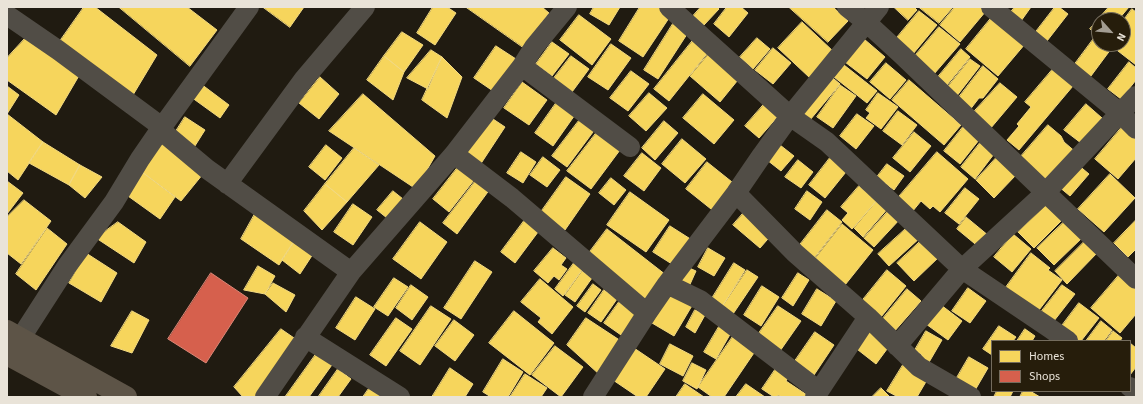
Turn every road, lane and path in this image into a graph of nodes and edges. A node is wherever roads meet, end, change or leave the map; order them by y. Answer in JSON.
{"nodes":[{"id":1,"x":249,"y":7,"type":"edge"},
{"id":2,"x":365,"y":7,"type":"edge"},
{"id":3,"x":567,"y":7,"type":"edge"},
{"id":4,"x":669,"y":7,"type":"edge"},
{"id":5,"x":847,"y":7,"type":"edge"},
{"id":6,"x":991,"y":7,"type":"edge"},
{"id":7,"x":7,"y":15,"type":"edge"},
{"id":8,"x":872,"y":15,"type":"edge"},
{"id":9,"x":522,"y":66,"type":"junction"},
{"id":10,"x":1136,"y":96,"type":"edge"},
{"id":11,"x":1120,"y":113,"type":"junction"},
{"id":12,"x":790,"y":116,"type":"junction"},
{"id":13,"x":162,"y":127,"type":"junction"},
{"id":14,"x":1136,"y":129,"type":"edge"},
{"id":15,"x":630,"y":147,"type":"dead end"},
{"id":16,"x":454,"y":154,"type":"junction"},
{"id":17,"x":227,"y":184,"type":"junction"},
{"id":18,"x":1046,"y":192,"type":"junction"},
{"id":19,"x":736,"y":193,"type":"junction"},
{"id":20,"x":962,"y":269,"type":"junction"},
{"id":21,"x":351,"y":272,"type":"junction"},
{"id":22,"x":1136,"y":279,"type":"edge"},
{"id":23,"x":667,"y":284,"type":"junction"},
{"id":24,"x":647,"y":313,"type":"junction"},
{"id":25,"x":868,"y":317,"type":"junction"},
{"id":26,"x":305,"y":337,"type":"junction"},
{"id":27,"x":1067,"y":340,"type":"edge"},
{"id":28,"x":11,"y":345,"type":"edge"},
{"id":29,"x":896,"y":346,"type":"junction"},
{"id":30,"x":817,"y":394,"type":"edge"},
{"id":31,"x":86,"y":397,"type":"edge"},
{"id":32,"x":126,"y":397,"type":"edge"},
{"id":33,"x":265,"y":397,"type":"edge"},
{"id":34,"x":400,"y":397,"type":"edge"},
{"id":35,"x":593,"y":397,"type":"edge"},
{"id":36,"x":971,"y":397,"type":"edge"}],
"edges":[{"from":1,"to":13,"type":"street"},
{"from":2,"to":17,"type":"street"},
{"from":3,"to":9,"type":"street"},
{"from":4,"to":12,"type":"street"},
{"from":5,"to":8,"type":"street"},
{"from":6,"to":11,"type":"street"},
{"from":7,"to":13,"type":"street"},
{"from":8,"to":12,"type":"street"},
{"from":8,"to":18,"type":"street"},
{"from":9,"to":15,"type":"street"},
{"from":9,"to":16,"type":"street"},
{"from":10,"to":11,"type":"street"},
{"from":11,"to":14,"type":"street"},
{"from":11,"to":18,"type":"street"},
{"from":12,"to":19,"type":"street"},
{"from":12,"to":20,"type":"street"},
{"from":13,"to":17,"type":"street"},
{"from":13,"to":28,"type":"street"},
{"from":16,"to":21,"type":"street"},
{"from":16,"to":24,"type":"street"},
{"from":17,"to":21,"type":"street"},
{"from":18,"to":20,"type":"street"},
{"from":18,"to":22,"type":"street"},
{"from":19,"to":23,"type":"street"},
{"from":19,"to":25,"type":"street"},
{"from":20,"to":27,"type":"street"},
{"from":20,"to":29,"type":"street"},
{"from":21,"to":26,"type":"street"},
{"from":23,"to":24,"type":"street"},
{"from":23,"to":30,"type":"street"},
{"from":24,"to":35,"type":"street"},
{"from":25,"to":29,"type":"street"},
{"from":25,"to":30,"type":"street"},
{"from":26,"to":33,"type":"street"},
{"from":26,"to":34,"type":"street"},
{"from":28,"to":31,"type":"main road"},
{"from":28,"to":32,"type":"main road"},
{"from":29,"to":36,"type":"street"}]}
